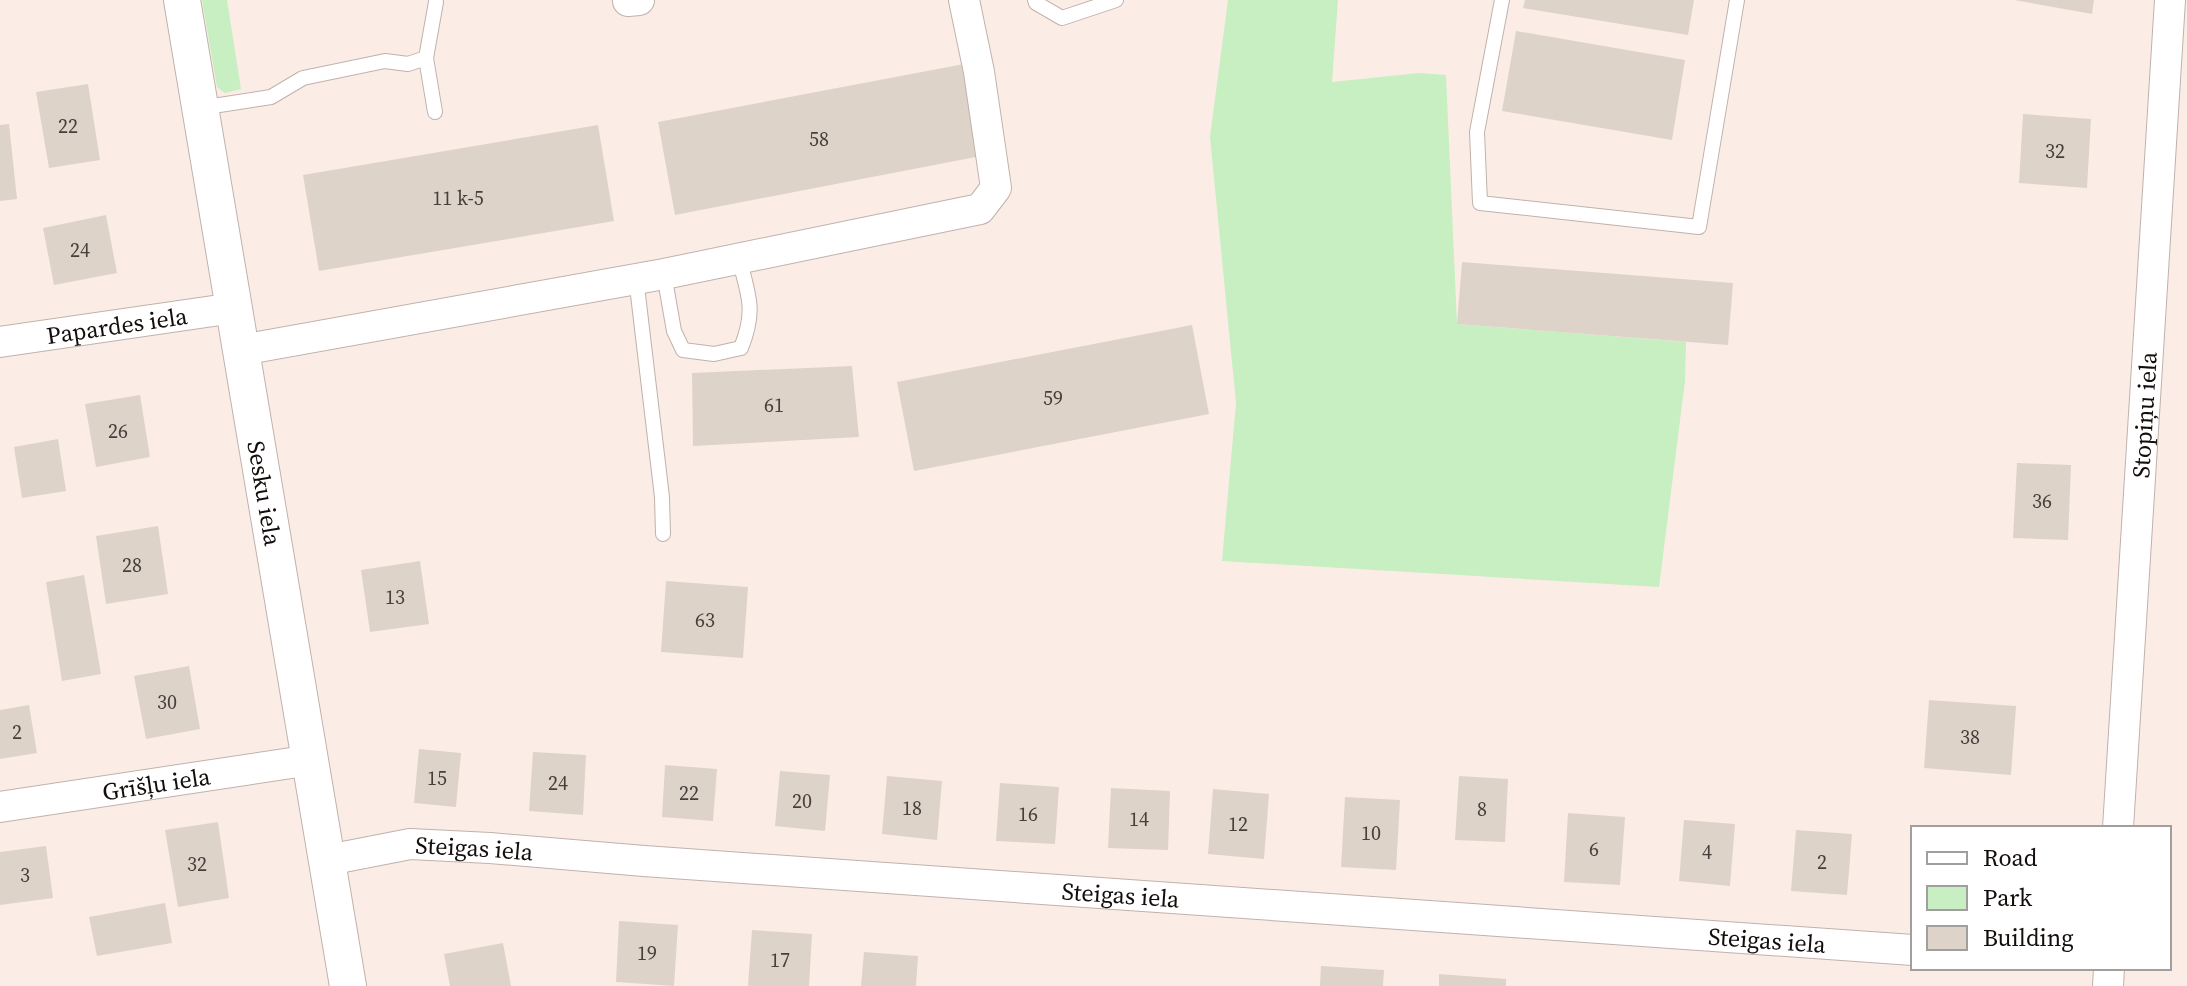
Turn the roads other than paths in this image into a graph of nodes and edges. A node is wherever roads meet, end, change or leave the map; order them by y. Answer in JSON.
{"nodes":[{"id":1,"x":182,"y":0,"type":"edge"},
{"id":2,"x":964,"y":0,"type":"edge"},
{"id":3,"x":1035,"y":0,"type":"edge"},
{"id":4,"x":1116,"y":0,"type":"edge"},
{"id":5,"x":1502,"y":0,"type":"edge"},
{"id":6,"x":1737,"y":0,"type":"edge"},
{"id":7,"x":2170,"y":0,"type":"edge"},
{"id":8,"x":436,"y":2,"type":"dead end"},
{"id":9,"x":426,"y":58,"type":"junction"},
{"id":10,"x":200,"y":108,"type":"junction"},
{"id":11,"x":435,"y":112,"type":"dead end"},
{"id":12,"x":739,"y":259,"type":"junction"},
{"id":13,"x":650,"y":276,"type":"junction"},
{"id":14,"x":234,"y":308,"type":"junction"},
{"id":15,"x":0,"y":342,"type":"edge"},
{"id":16,"x":242,"y":350,"type":"junction"},
{"id":17,"x":663,"y":534,"type":"dead end"},
{"id":18,"x":311,"y":760,"type":"junction"},
{"id":19,"x":0,"y":807,"type":"edge"},
{"id":20,"x":2118,"y":826,"type":"edge"},
{"id":21,"x":328,"y":860,"type":"junction"},
{"id":22,"x":1911,"y":950,"type":"edge"},
{"id":23,"x":348,"y":986,"type":"edge"}],
"edges":[{"from":1,"to":10,"type":"street","name":"Sesku iela"},
{"from":2,"to":12,"type":"street"},
{"from":3,"to":4,"type":"lane"},
{"from":5,"to":6,"type":"lane"},
{"from":7,"to":20,"type":"street","name":"Stopiņu iela"},
{"from":8,"to":9,"type":"lane"},
{"from":9,"to":10,"type":"lane"},
{"from":9,"to":11,"type":"lane"},
{"from":10,"to":14,"type":"street","name":"Sesku iela"},
{"from":12,"to":13,"type":"street"},
{"from":12,"to":13,"type":"lane"},
{"from":13,"to":16,"type":"street"},
{"from":13,"to":17,"type":"lane"},
{"from":14,"to":15,"type":"street","name":"Papardes iela"},
{"from":14,"to":16,"type":"street","name":"Sesku iela"},
{"from":16,"to":18,"type":"street","name":"Sesku iela"},
{"from":18,"to":19,"type":"street","name":"Grīšļu iela"},
{"from":18,"to":21,"type":"street","name":"Sesku iela"},
{"from":21,"to":22,"type":"street","name":"Steigas iela"},
{"from":21,"to":23,"type":"street","name":"Sesku iela"}]}
